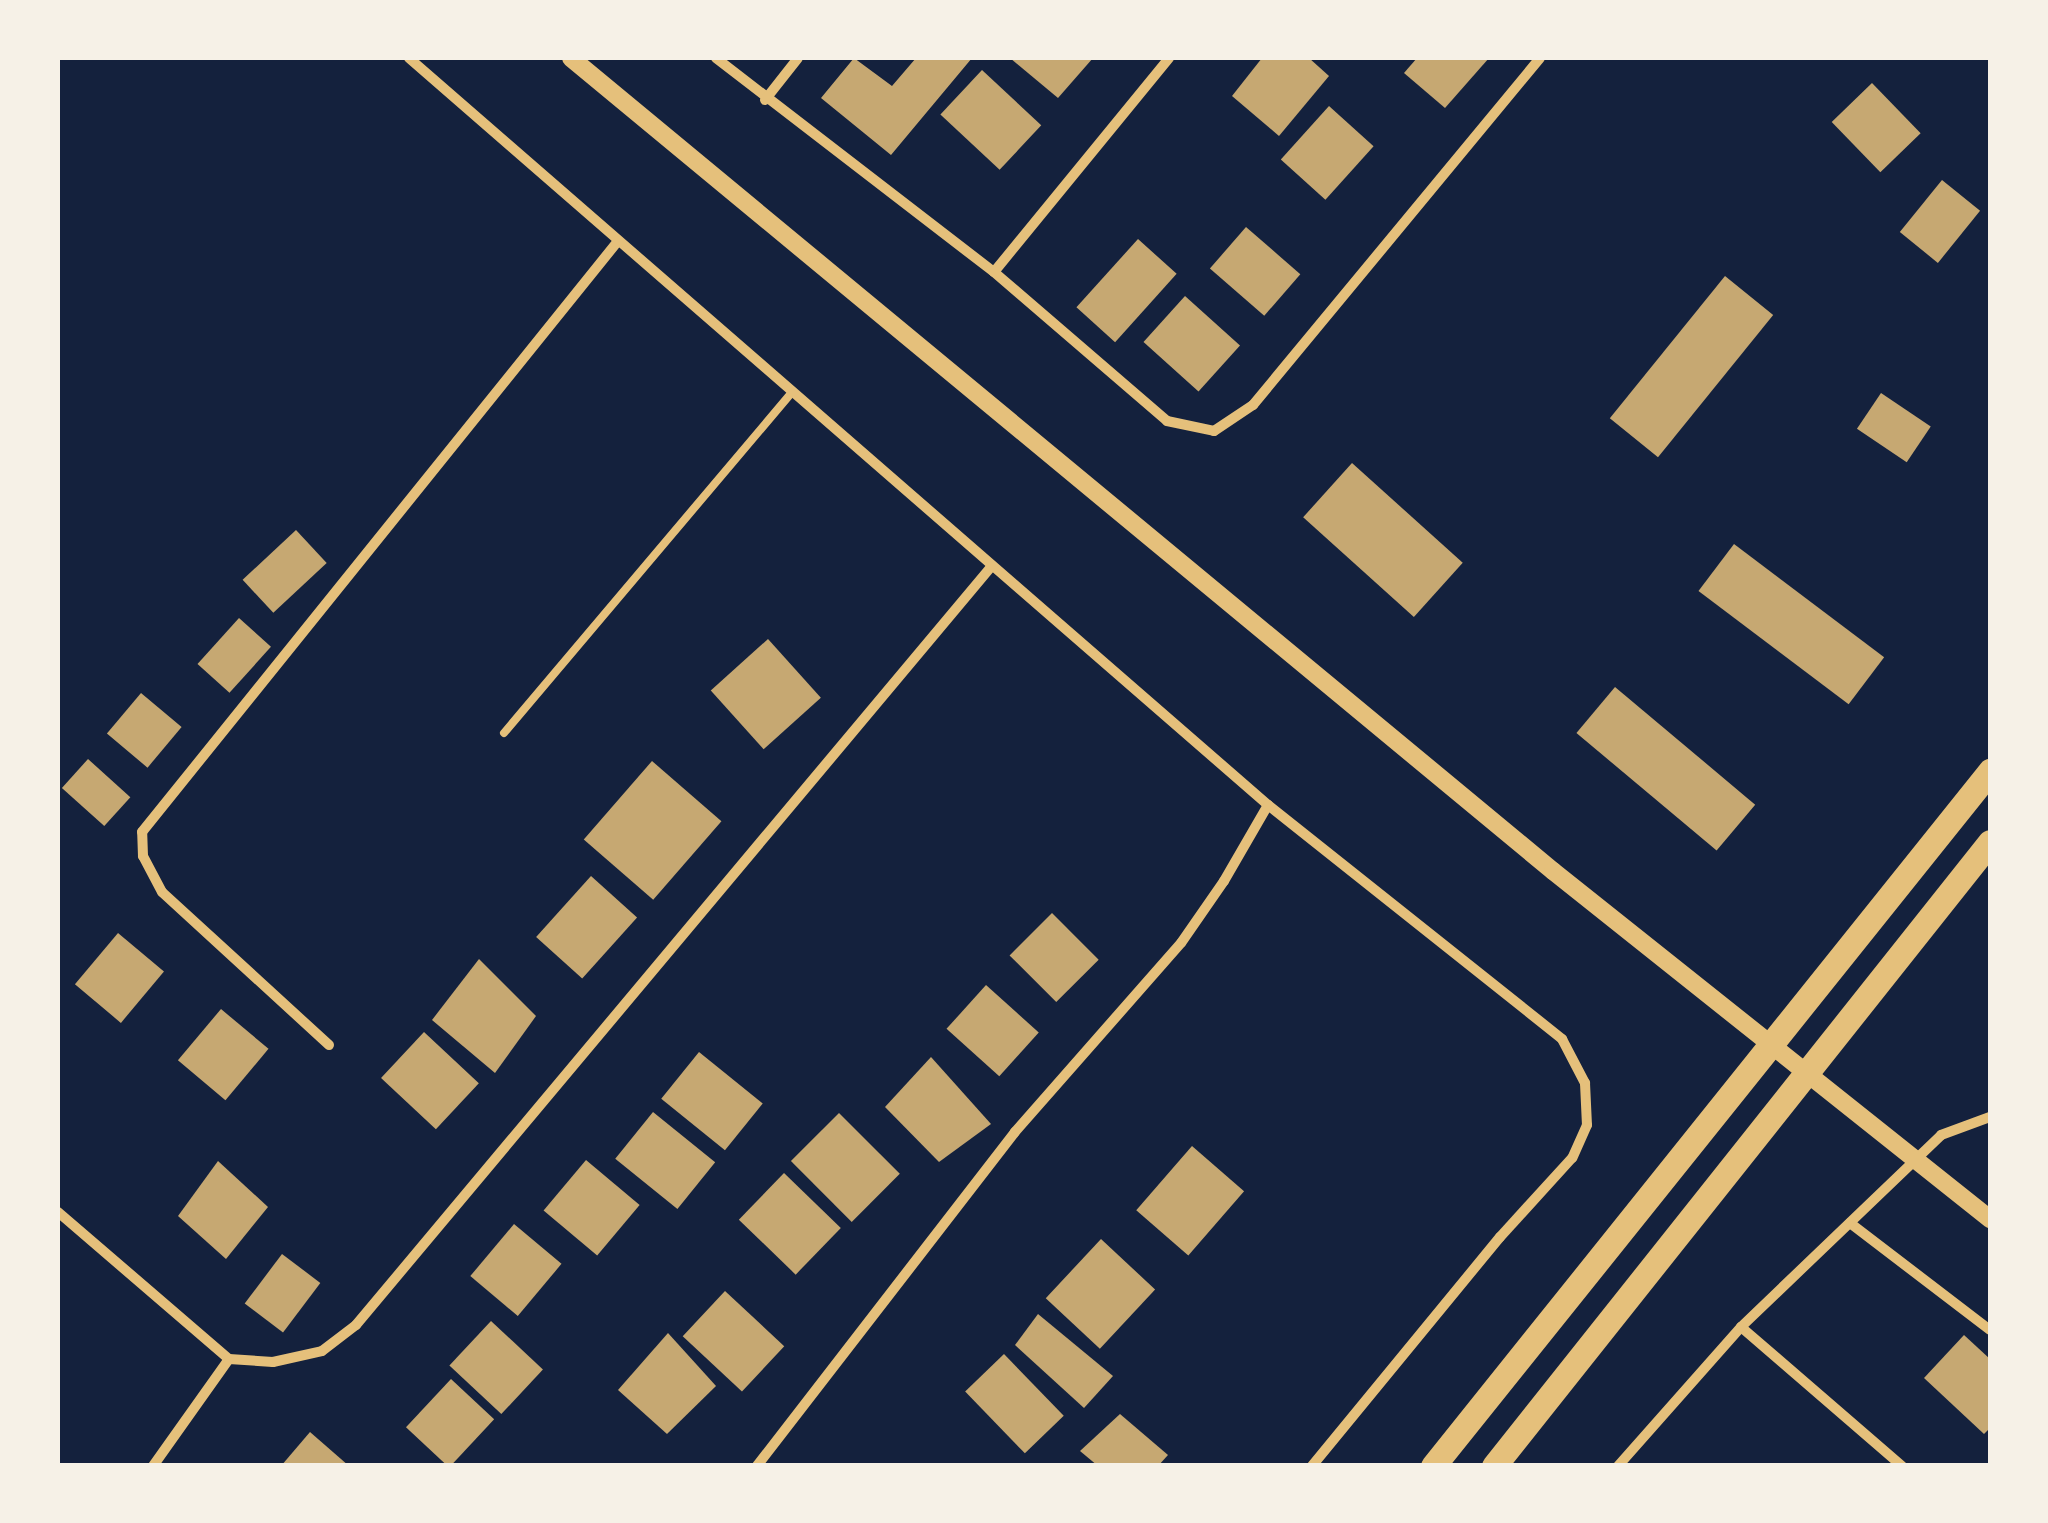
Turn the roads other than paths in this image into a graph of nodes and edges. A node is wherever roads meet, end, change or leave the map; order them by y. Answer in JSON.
{"nodes":[{"id":1,"x":409,"y":58,"type":"edge"},
{"id":2,"x":571,"y":58,"type":"edge"},
{"id":3,"x":716,"y":58,"type":"edge"},
{"id":4,"x":798,"y":58,"type":"edge"},
{"id":5,"x":1169,"y":58,"type":"edge"},
{"id":6,"x":1540,"y":58,"type":"edge"},
{"id":7,"x":766,"y":100,"type":"junction"},
{"id":8,"x":618,"y":241,"type":"junction"},
{"id":9,"x":994,"y":272,"type":"junction"},
{"id":10,"x":791,"y":393,"type":"junction"},
{"id":11,"x":990,"y":568,"type":"junction"},
{"id":12,"x":504,"y":732,"type":"dead end"},
{"id":13,"x":1990,"y":771,"type":"edge"},
{"id":14,"x":1268,"y":805,"type":"junction"},
{"id":15,"x":1990,"y":842,"type":"edge"},
{"id":16,"x":329,"y":1046,"type":"dead end"},
{"id":17,"x":1990,"y":1116,"type":"edge"},
{"id":18,"x":58,"y":1212,"type":"edge"},
{"id":19,"x":1990,"y":1219,"type":"edge"},
{"id":20,"x":1850,"y":1223,"type":"junction"},
{"id":21,"x":1740,"y":1327,"type":"junction"},
{"id":22,"x":1990,"y":1330,"type":"edge"},
{"id":23,"x":229,"y":1359,"type":"junction"},
{"id":24,"x":153,"y":1466,"type":"edge"},
{"id":25,"x":758,"y":1466,"type":"edge"},
{"id":26,"x":1312,"y":1466,"type":"edge"},
{"id":27,"x":1433,"y":1466,"type":"edge"},
{"id":28,"x":1494,"y":1466,"type":"edge"},
{"id":29,"x":1618,"y":1466,"type":"edge"},
{"id":30,"x":1902,"y":1466,"type":"edge"}],
"edges":[{"from":1,"to":8,"type":"street"},
{"from":2,"to":19,"type":"street"},
{"from":3,"to":7,"type":"street"},
{"from":4,"to":7,"type":"street"},
{"from":5,"to":9,"type":"street"},
{"from":6,"to":9,"type":"street"},
{"from":7,"to":9,"type":"street"},
{"from":8,"to":10,"type":"street"},
{"from":8,"to":16,"type":"street"},
{"from":10,"to":11,"type":"street"},
{"from":10,"to":12,"type":"lane"},
{"from":11,"to":14,"type":"street"},
{"from":11,"to":23,"type":"street"},
{"from":13,"to":27,"type":"main road"},
{"from":14,"to":25,"type":"street"},
{"from":14,"to":26,"type":"street"},
{"from":15,"to":28,"type":"main road"},
{"from":17,"to":20,"type":"street"},
{"from":18,"to":23,"type":"street"},
{"from":20,"to":21,"type":"street"},
{"from":20,"to":22,"type":"street"},
{"from":21,"to":29,"type":"street"},
{"from":21,"to":30,"type":"street"},
{"from":23,"to":24,"type":"street"}]}
